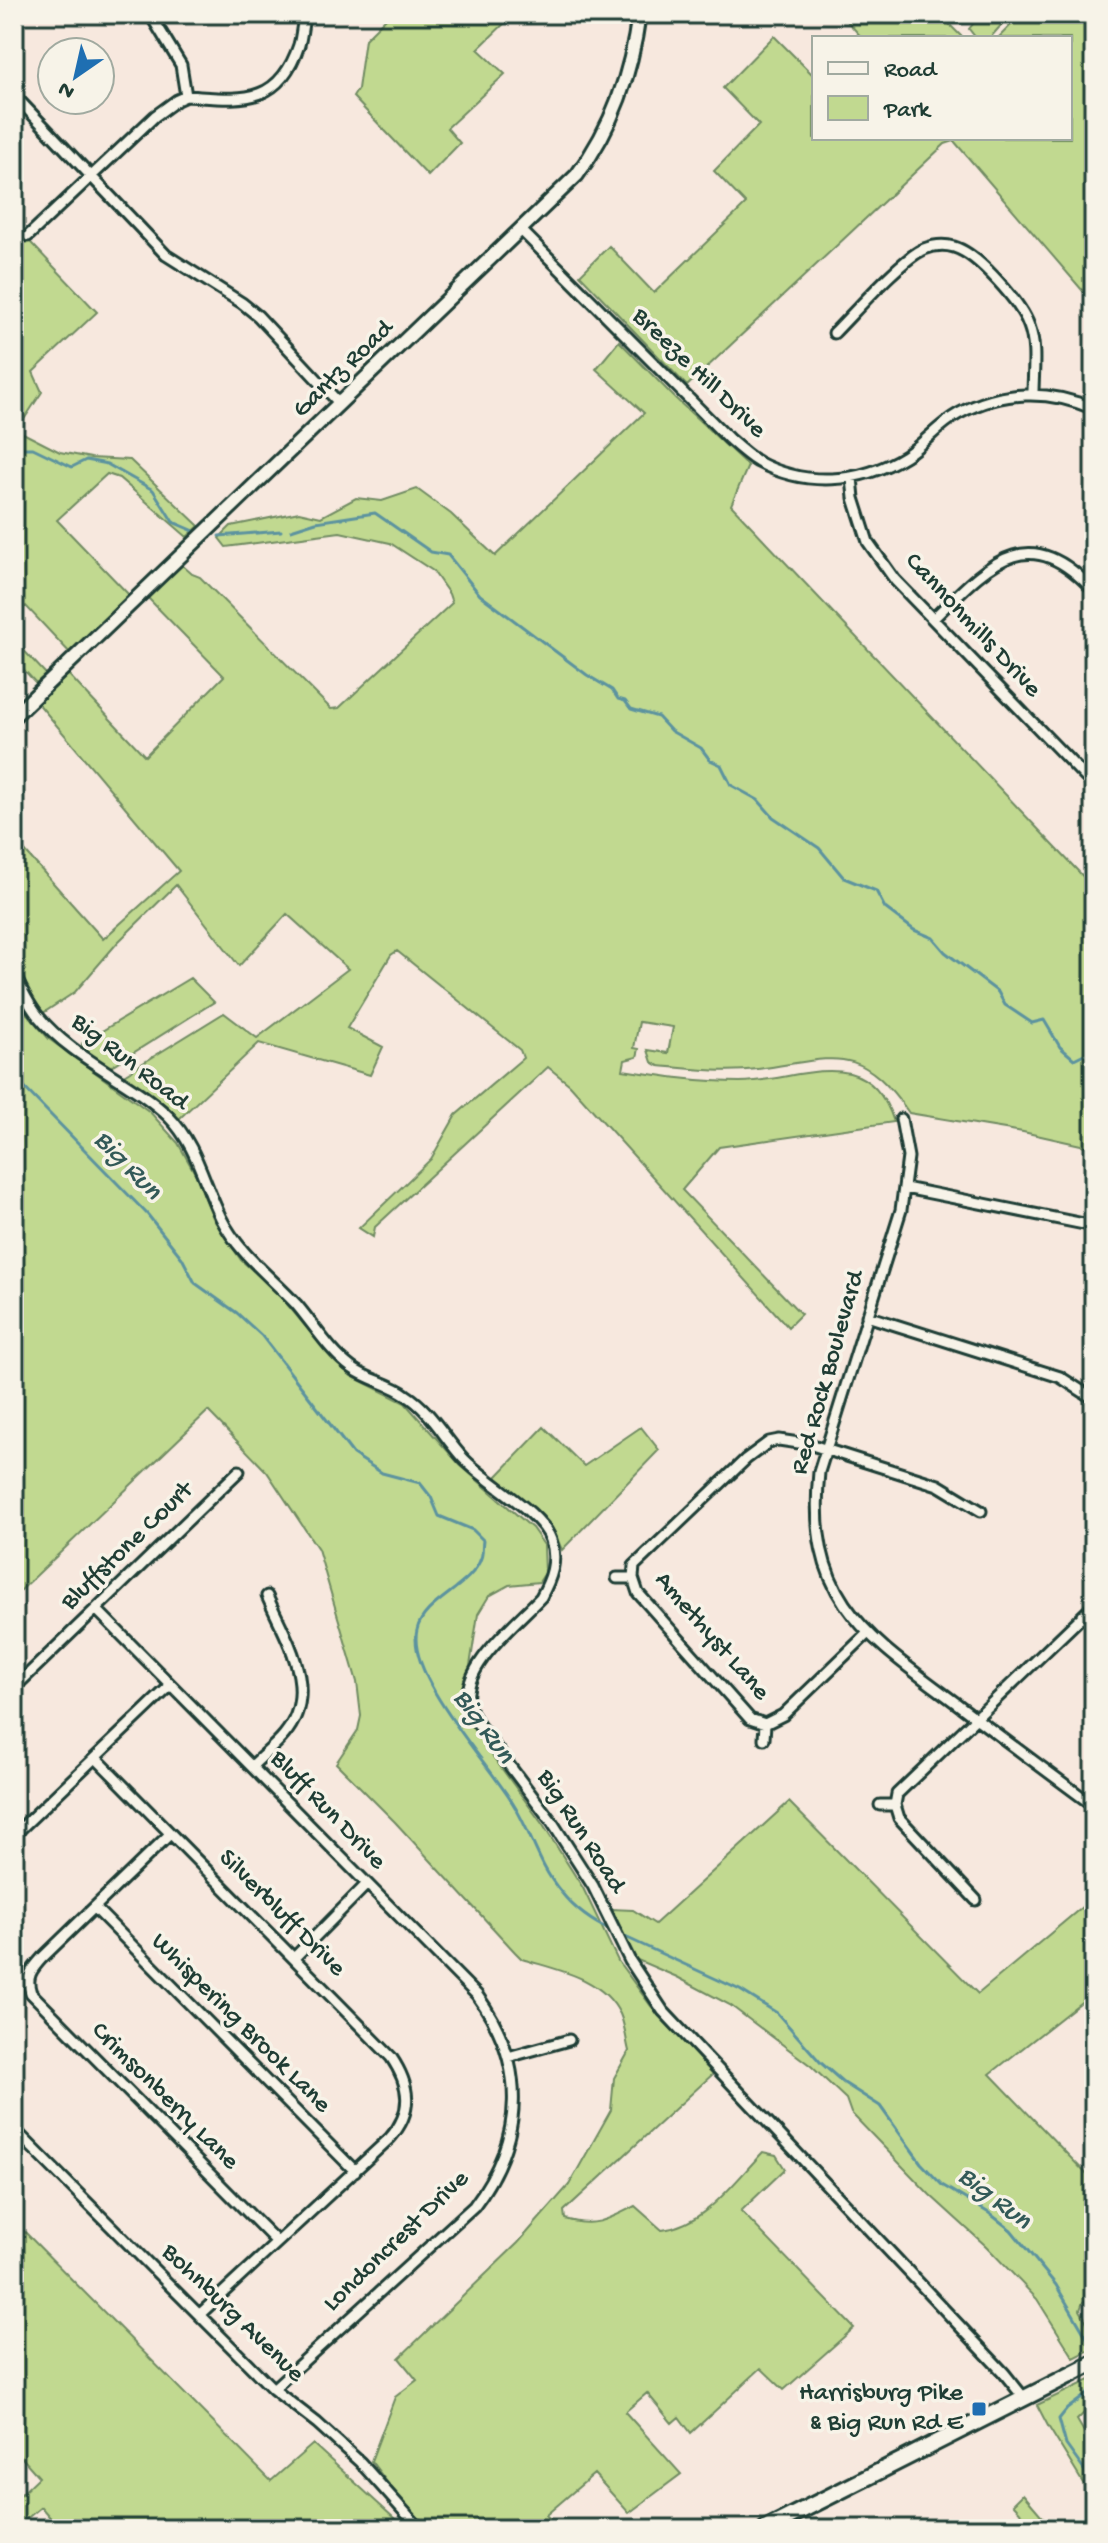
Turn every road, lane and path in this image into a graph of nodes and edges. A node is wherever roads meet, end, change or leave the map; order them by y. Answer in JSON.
{"nodes":[{"id":1,"x":150,"y":14,"type":"edge"},
{"id":2,"x":305,"y":14,"type":"edge"},
{"id":3,"x":639,"y":14,"type":"edge"},
{"id":4,"x":14,"y":95,"type":"edge"},
{"id":5,"x":186,"y":96,"type":"junction"},
{"id":6,"x":92,"y":176,"type":"junction"},
{"id":7,"x":521,"y":230,"type":"junction"},
{"id":8,"x":28,"y":236,"type":"dead end"},
{"id":9,"x":834,"y":333,"type":"dead end"},
{"id":10,"x":1033,"y":394,"type":"junction"},
{"id":11,"x":340,"y":404,"type":"junction"},
{"id":12,"x":1094,"y":409,"type":"edge"},
{"id":13,"x":852,"y":478,"type":"junction"},
{"id":14,"x":1094,"y":591,"type":"edge"},
{"id":15,"x":933,"y":619,"type":"junction"},
{"id":16,"x":14,"y":716,"type":"edge"},
{"id":17,"x":1094,"y":786,"type":"edge"},
{"id":18,"x":14,"y":974,"type":"edge"},
{"id":19,"x":901,"y":1119,"type":"dead end"},
{"id":20,"x":905,"y":1188,"type":"junction"},
{"id":21,"x":1094,"y":1226,"type":"edge"},
{"id":22,"x":867,"y":1316,"type":"junction"},
{"id":23,"x":1094,"y":1399,"type":"edge"},
{"id":24,"x":825,"y":1449,"type":"junction"},
{"id":25,"x":239,"y":1471,"type":"dead end"},
{"id":26,"x":981,"y":1511,"type":"dead end"},
{"id":27,"x":617,"y":1578,"type":"dead end"},
{"id":28,"x":633,"y":1578,"type":"junction"},
{"id":29,"x":267,"y":1596,"type":"dead end"},
{"id":30,"x":1094,"y":1605,"type":"edge"},
{"id":31,"x":96,"y":1609,"type":"junction"},
{"id":32,"x":867,"y":1634,"type":"junction"},
{"id":33,"x":171,"y":1685,"type":"junction"},
{"id":34,"x":14,"y":1688,"type":"edge"},
{"id":35,"x":975,"y":1717,"type":"junction"},
{"id":36,"x":765,"y":1724,"type":"junction"},
{"id":37,"x":764,"y":1739,"type":"dead end"},
{"id":38,"x":96,"y":1758,"type":"junction"},
{"id":39,"x":253,"y":1765,"type":"junction"},
{"id":40,"x":880,"y":1805,"type":"dead end"},
{"id":41,"x":895,"y":1805,"type":"junction"},
{"id":42,"x":1094,"y":1806,"type":"edge"},
{"id":43,"x":170,"y":1834,"type":"junction"},
{"id":44,"x":14,"y":1835,"type":"edge"},
{"id":45,"x":367,"y":1884,"type":"junction"},
{"id":46,"x":976,"y":1900,"type":"dead end"},
{"id":47,"x":95,"y":1908,"type":"junction"},
{"id":48,"x":294,"y":1958,"type":"junction"},
{"id":49,"x":569,"y":2040,"type":"dead end"},
{"id":50,"x":508,"y":2057,"type":"junction"},
{"id":51,"x":14,"y":2129,"type":"edge"},
{"id":52,"x":355,"y":2171,"type":"junction"},
{"id":53,"x":277,"y":2242,"type":"junction"},
{"id":54,"x":199,"y":2315,"type":"junction"},
{"id":55,"x":1088,"y":2366,"type":"edge"},
{"id":56,"x":273,"y":2389,"type":"junction"},
{"id":57,"x":1024,"y":2398,"type":"junction"},
{"id":58,"x":420,"y":2529,"type":"edge"},
{"id":59,"x":765,"y":2529,"type":"edge"}],
"edges":[{"from":1,"to":5,"type":"street"},
{"from":2,"to":5,"type":"street"},
{"from":3,"to":7,"type":"main road","name":"Gantz Road"},
{"from":4,"to":6,"type":"street"},
{"from":5,"to":6,"type":"street"},
{"from":6,"to":8,"type":"street"},
{"from":6,"to":11,"type":"street"},
{"from":7,"to":11,"type":"main road","name":"Gantz Road"},
{"from":7,"to":13,"type":"street","name":"Breeze Hill Drive"},
{"from":9,"to":10,"type":"street"},
{"from":10,"to":12,"type":"street","name":"Breeze Hill Drive"},
{"from":10,"to":13,"type":"street","name":"Breeze Hill Drive"},
{"from":11,"to":16,"type":"main road","name":"Gantz Road"},
{"from":13,"to":15,"type":"street","name":"Cannonmills Drive"},
{"from":14,"to":15,"type":"street"},
{"from":15,"to":17,"type":"street","name":"Cannonmills Drive"},
{"from":18,"to":57,"type":"street","name":"Big Run Road"},
{"from":19,"to":20,"type":"street","name":"Red Rock Boulevard"},
{"from":20,"to":21,"type":"street"},
{"from":20,"to":22,"type":"street","name":"Red Rock Boulevard"},
{"from":22,"to":23,"type":"street"},
{"from":22,"to":24,"type":"street","name":"Red Rock Boulevard"},
{"from":24,"to":26,"type":"street"},
{"from":24,"to":28,"type":"street"},
{"from":24,"to":32,"type":"street","name":"Red Rock Boulevard"},
{"from":25,"to":31,"type":"street","name":"Bluffstone Court"},
{"from":27,"to":28,"type":"street"},
{"from":28,"to":36,"type":"street","name":"Amethyst Lane"},
{"from":29,"to":39,"type":"street"},
{"from":30,"to":35,"type":"street"},
{"from":31,"to":33,"type":"street","name":"Bluff Run Drive"},
{"from":31,"to":34,"type":"street","name":"Bluffstone Court"},
{"from":32,"to":35,"type":"street","name":"Red Rock Boulevard"},
{"from":32,"to":36,"type":"street","name":"Amethyst Lane"},
{"from":33,"to":38,"type":"street"},
{"from":33,"to":39,"type":"street","name":"Bluff Run Drive"},
{"from":35,"to":41,"type":"street"},
{"from":35,"to":42,"type":"street","name":"Red Rock Boulevard"},
{"from":36,"to":37,"type":"street"},
{"from":38,"to":43,"type":"street","name":"Silverbluff Drive"},
{"from":38,"to":44,"type":"street"},
{"from":39,"to":45,"type":"street","name":"Bluff Run Drive"},
{"from":40,"to":41,"type":"street"},
{"from":41,"to":46,"type":"street"},
{"from":43,"to":47,"type":"street"},
{"from":43,"to":48,"type":"street","name":"Silverbluff Drive"},
{"from":45,"to":48,"type":"street"},
{"from":45,"to":50,"type":"street","name":"Bluff Run Drive"},
{"from":47,"to":52,"type":"street","name":"Whispering Brook Lane"},
{"from":47,"to":53,"type":"street","name":"Crimsonberry Lane"},
{"from":48,"to":52,"type":"street","name":"Silverbluff Drive"},
{"from":49,"to":50,"type":"street"},
{"from":50,"to":56,"type":"street","name":"Londoncrest Drive"},
{"from":51,"to":54,"type":"street","name":"Bohnburg Avenue"},
{"from":52,"to":53,"type":"street"},
{"from":53,"to":54,"type":"street"},
{"from":54,"to":56,"type":"street","name":"Bohnburg Avenue"},
{"from":55,"to":57,"type":"main road"},
{"from":56,"to":58,"type":"street","name":"Bohnburg Avenue"},
{"from":57,"to":59,"type":"main road"}]}
